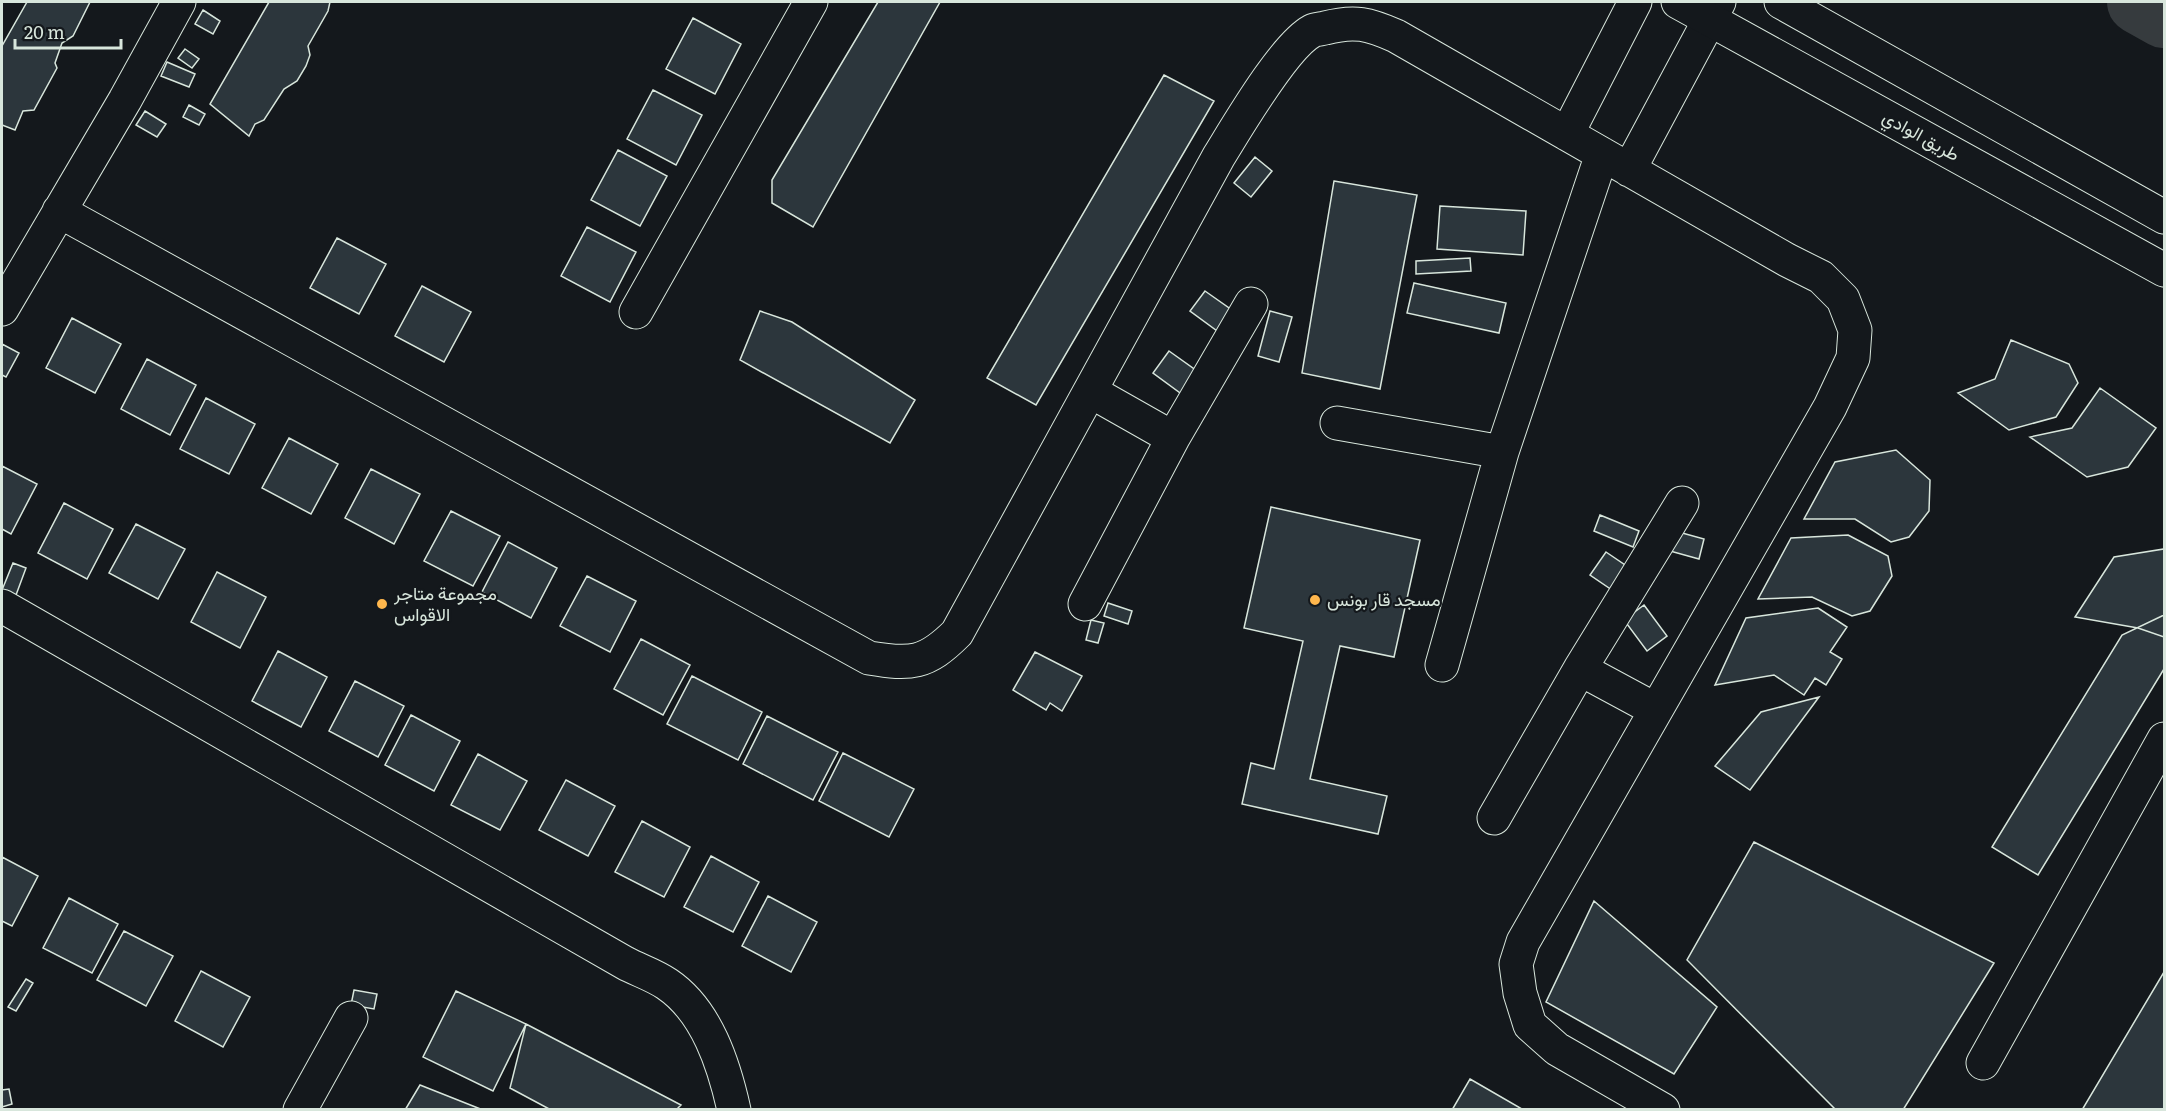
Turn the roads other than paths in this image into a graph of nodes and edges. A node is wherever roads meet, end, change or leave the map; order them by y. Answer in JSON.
{"nodes":[{"id":1,"x":178,"y":2,"type":"edge"},
{"id":2,"x":811,"y":2,"type":"edge"},
{"id":3,"x":1635,"y":2,"type":"edge"},
{"id":4,"x":1678,"y":2,"type":"edge"},
{"id":5,"x":1781,"y":2,"type":"edge"},
{"id":6,"x":1714,"y":10,"type":"edge"},
{"id":7,"x":1567,"y":134,"type":"junction"},
{"id":8,"x":1615,"y":162,"type":"junction"},
{"id":9,"x":59,"y":211,"type":"junction"},
{"id":10,"x":2164,"y":217,"type":"edge"},
{"id":11,"x":2164,"y":270,"type":"edge"},
{"id":12,"x":1251,"y":304,"type":"dead end"},
{"id":13,"x":2,"y":309,"type":"edge"},
{"id":14,"x":636,"y":312,"type":"dead end"},
{"id":15,"x":1090,"y":391,"type":"junction"},
{"id":16,"x":1337,"y":423,"type":"dead end"},
{"id":17,"x":1173,"y":438,"type":"junction"},
{"id":18,"x":1502,"y":452,"type":"junction"},
{"id":19,"x":1682,"y":503,"type":"dead end"},
{"id":20,"x":1085,"y":604,"type":"dead end"},
{"id":21,"x":2,"y":606,"type":"edge"},
{"id":22,"x":1442,"y":665,"type":"dead end"},
{"id":23,"x":1580,"y":669,"type":"junction"},
{"id":24,"x":1656,"y":710,"type":"junction"},
{"id":25,"x":2164,"y":739,"type":"edge"},
{"id":26,"x":1494,"y":818,"type":"dead end"},
{"id":27,"x":351,"y":1018,"type":"dead end"},
{"id":28,"x":1983,"y":1063,"type":"dead end"},
{"id":29,"x":300,"y":1110,"type":"edge"},
{"id":30,"x":734,"y":1110,"type":"edge"},
{"id":31,"x":1663,"y":1110,"type":"edge"}],
"edges":[{"from":1,"to":9,"type":"street"},
{"from":2,"to":14,"type":"street"},
{"from":3,"to":7,"type":"street"},
{"from":4,"to":6,"type":"street","name":"طريق الوادي"},
{"from":5,"to":10,"type":"street"},
{"from":6,"to":8,"type":"street"},
{"from":6,"to":11,"type":"street","name":"طريق الوادي"},
{"from":7,"to":8,"type":"street"},
{"from":7,"to":15,"type":"street"},
{"from":8,"to":18,"type":"street"},
{"from":8,"to":24,"type":"street"},
{"from":9,"to":13,"type":"street"},
{"from":9,"to":15,"type":"street"},
{"from":12,"to":17,"type":"street"},
{"from":15,"to":17,"type":"street"},
{"from":16,"to":18,"type":"street"},
{"from":17,"to":20,"type":"street"},
{"from":18,"to":22,"type":"street"},
{"from":19,"to":23,"type":"street"},
{"from":21,"to":30,"type":"street"},
{"from":23,"to":24,"type":"street"},
{"from":23,"to":26,"type":"street"},
{"from":24,"to":31,"type":"street"},
{"from":25,"to":28,"type":"street"},
{"from":27,"to":29,"type":"street"}]}
